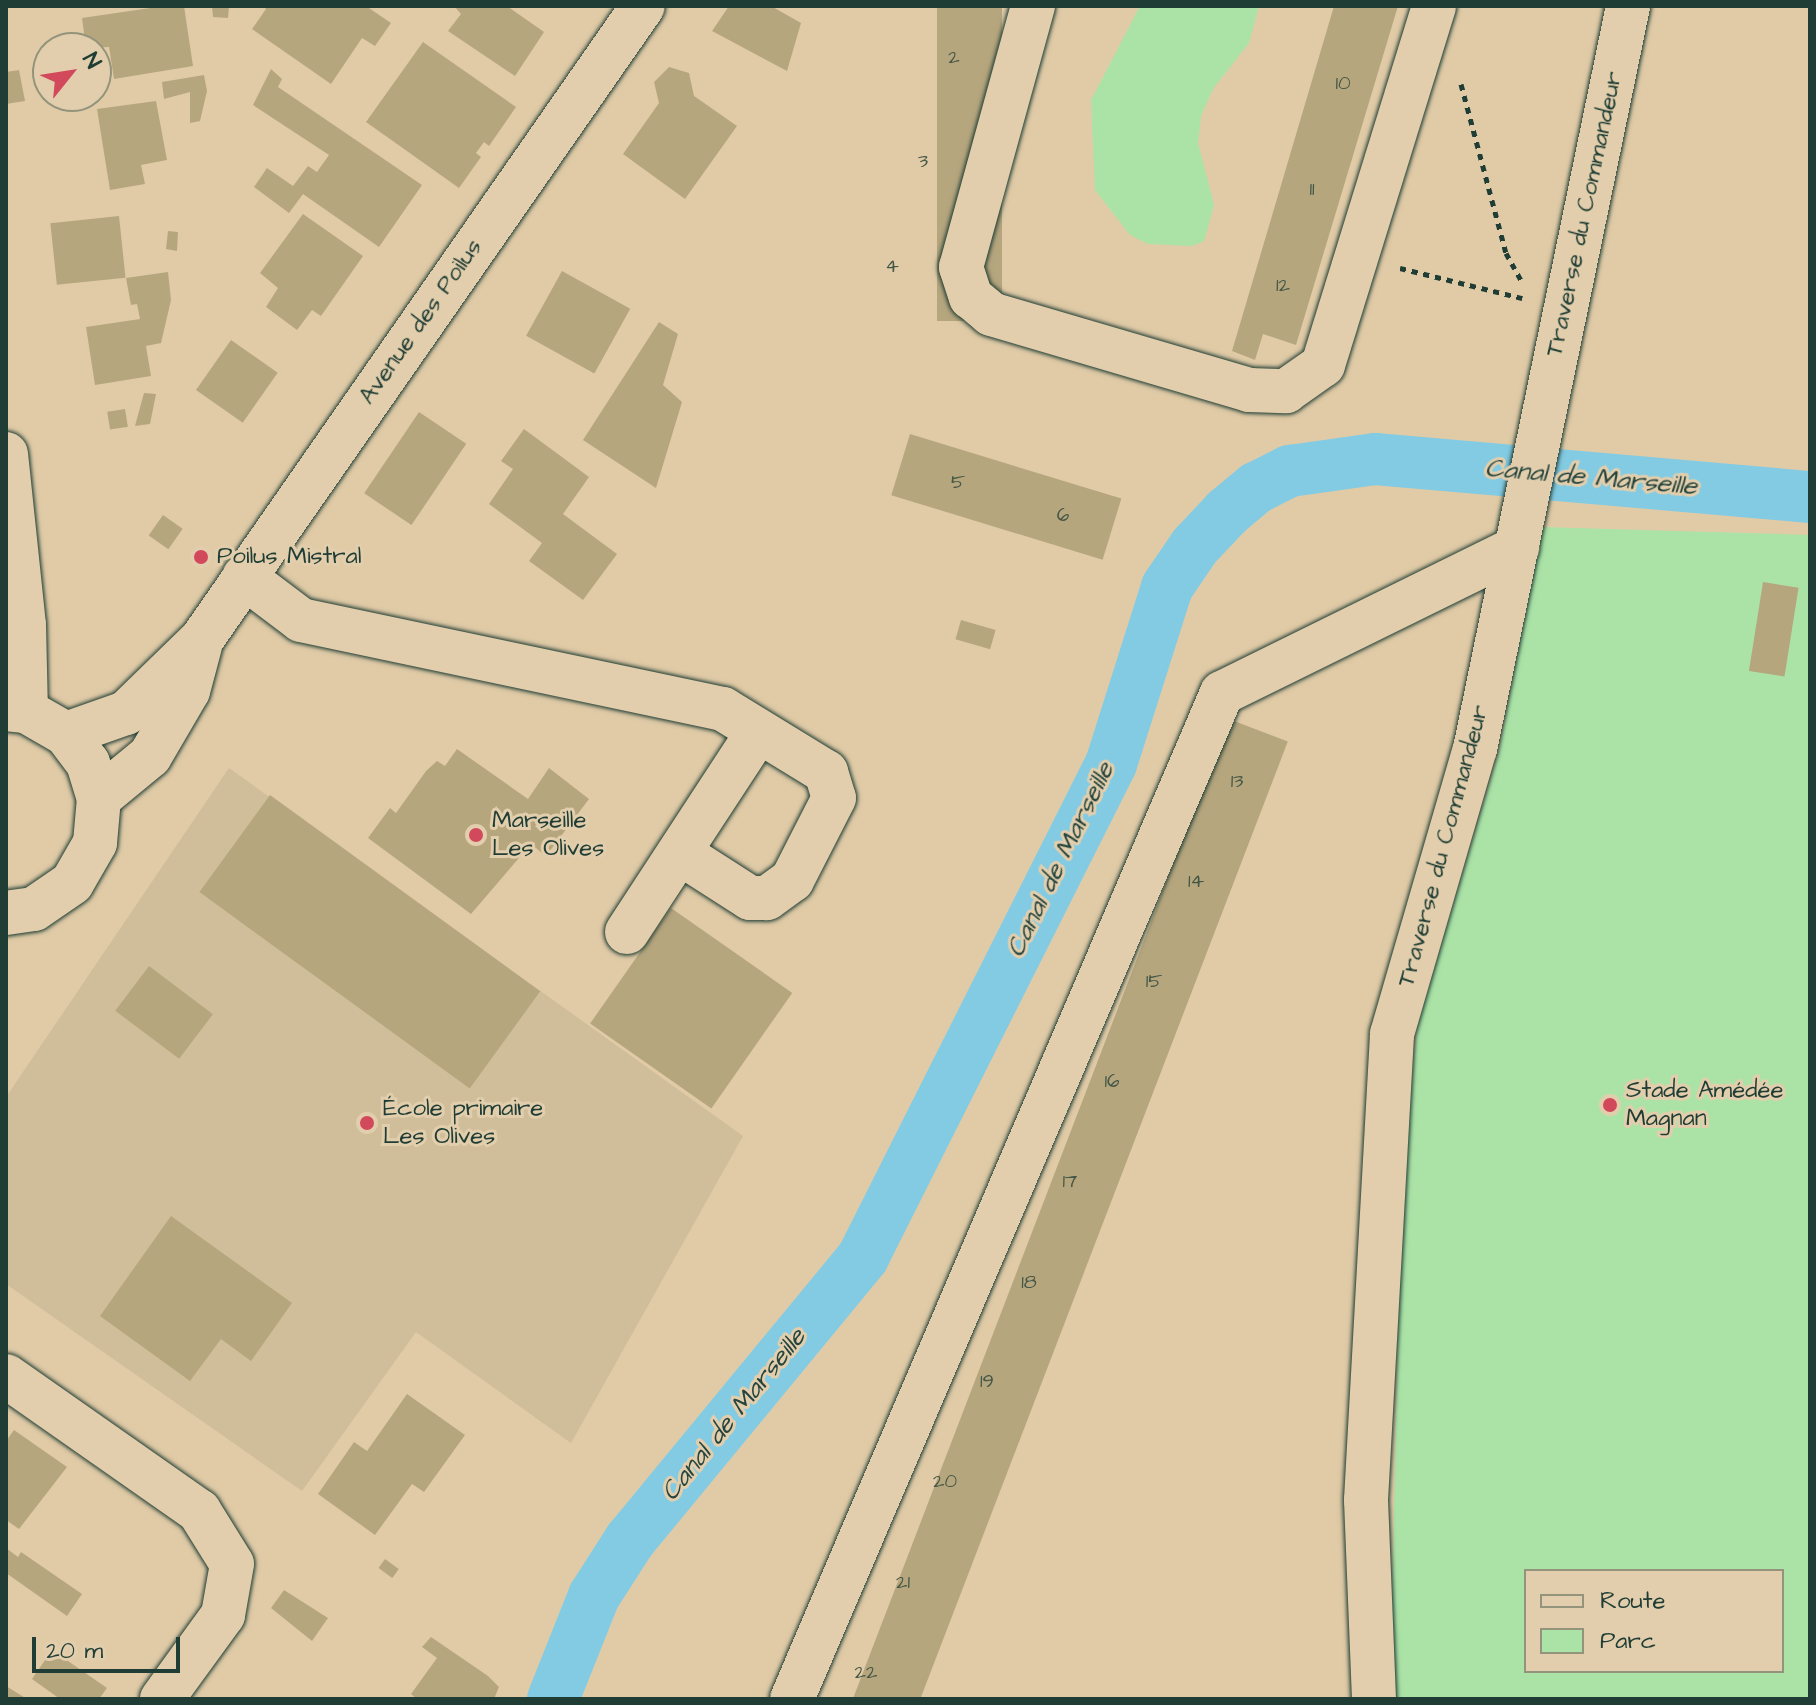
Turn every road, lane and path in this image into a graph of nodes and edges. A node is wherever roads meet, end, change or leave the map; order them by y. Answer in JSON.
{"nodes":[{"id":1,"x":643,"y":6,"type":"edge"},
{"id":2,"x":1033,"y":6,"type":"edge"},
{"id":3,"x":1434,"y":6,"type":"edge"},
{"id":4,"x":1628,"y":6,"type":"edge"},
{"id":5,"x":1457,"y":68,"type":"dead end"},
{"id":6,"x":1357,"y":257,"type":"junction"},
{"id":7,"x":6,"y":454,"type":"edge"},
{"id":8,"x":1517,"y":548,"type":"junction"},
{"id":9,"x":244,"y":577,"type":"junction"},
{"id":10,"x":202,"y":639,"type":"junction"},
{"id":11,"x":16,"y":710,"type":"edge"},
{"id":12,"x":740,"y":721,"type":"junction"},
{"id":13,"x":66,"y":734,"type":"junction"},
{"id":14,"x":99,"y":798,"type":"junction"},
{"id":15,"x":680,"y":853,"type":"junction"},
{"id":16,"x":6,"y":913,"type":"edge"},
{"id":17,"x":627,"y":932,"type":"dead end"},
{"id":18,"x":6,"y":1376,"type":"edge"},
{"id":19,"x":162,"y":1699,"type":"edge"},
{"id":20,"x":792,"y":1699,"type":"edge"},
{"id":21,"x":1374,"y":1699,"type":"edge"}],
"edges":[{"from":1,"to":9,"type":"street","name":"Avenue des Poilus"},
{"from":2,"to":6,"type":"street"},
{"from":3,"to":6,"type":"street"},
{"from":4,"to":8,"type":"street","name":"Traverse du Commandeur"},
{"from":5,"to":6,"type":"path"},
{"from":7,"to":11,"type":"street"},
{"from":8,"to":20,"type":"street"},
{"from":8,"to":21,"type":"street","name":"Traverse du Commandeur"},
{"from":9,"to":10,"type":"street","name":"Avenue des Poilus"},
{"from":9,"to":12,"type":"street"},
{"from":10,"to":13,"type":"street","name":"Avenue des Poilus"},
{"from":10,"to":14,"type":"street","name":"Avenue des Poilus"},
{"from":11,"to":13,"type":"street"},
{"from":12,"to":15,"type":"street"},
{"from":12,"to":15,"type":"street"},
{"from":13,"to":14,"type":"street"},
{"from":14,"to":16,"type":"street"},
{"from":15,"to":17,"type":"street"},
{"from":18,"to":19,"type":"street"}]}
